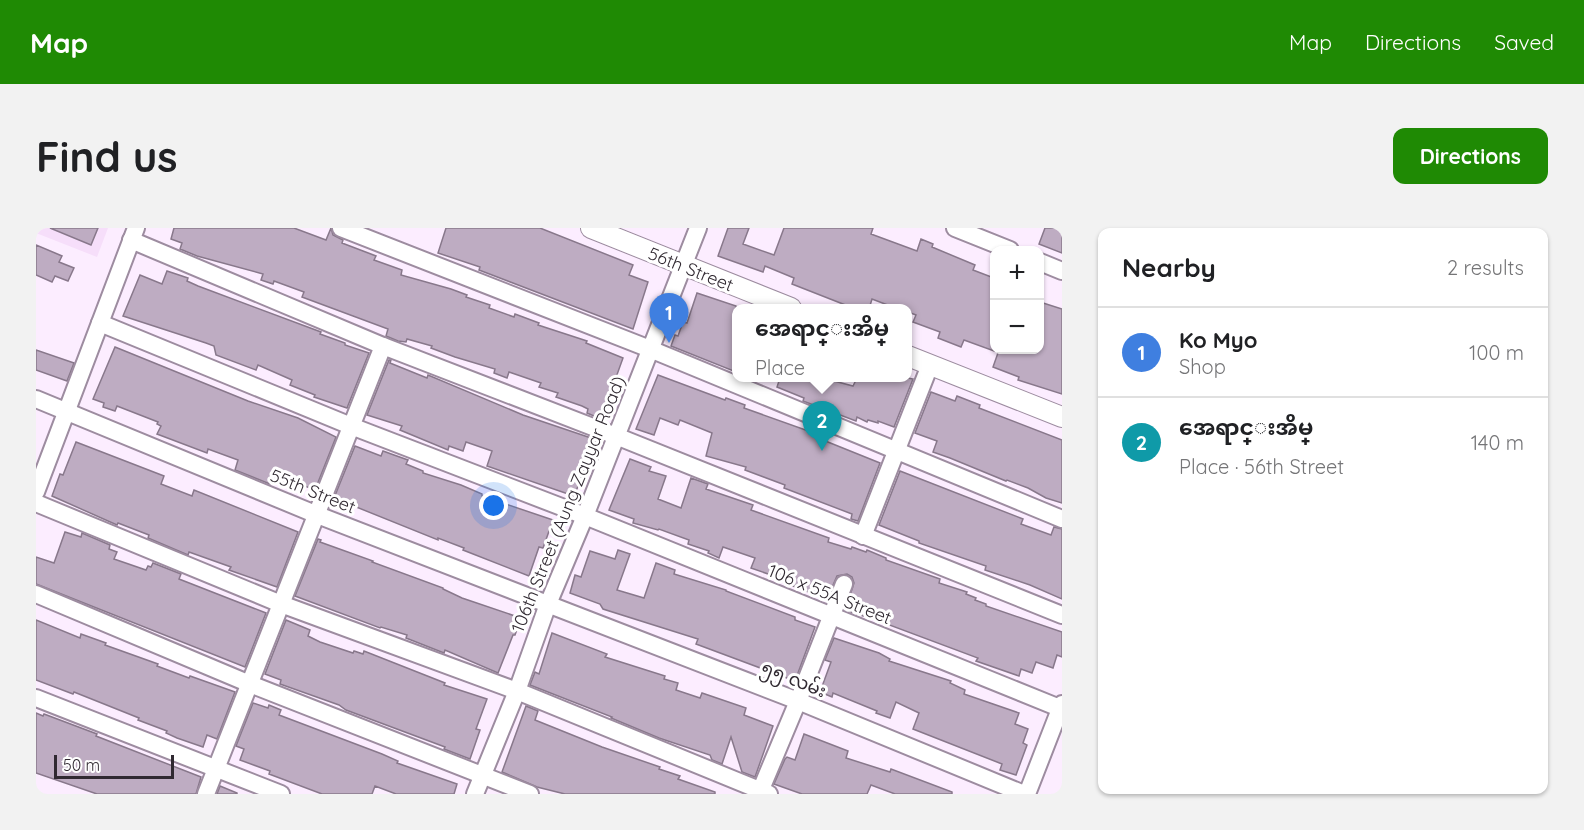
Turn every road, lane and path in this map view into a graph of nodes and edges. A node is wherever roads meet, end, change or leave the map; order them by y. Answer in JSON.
{"nodes":[{"id":1,"x":341,"y":228,"type":"edge"},
{"id":2,"x":591,"y":228,"type":"edge"},
{"id":3,"x":698,"y":228,"type":"edge"},
{"id":4,"x":955,"y":228,"type":"edge"},
{"id":5,"x":134,"y":234,"type":"edge"},
{"id":6,"x":1000,"y":246,"type":"edge"},
{"id":7,"x":1044,"y":264,"type":"edge"},
{"id":8,"x":682,"y":266,"type":"junction"},
{"id":9,"x":1062,"y":271,"type":"edge"},
{"id":10,"x":778,"y":304,"type":"edge"},
{"id":11,"x":100,"y":322,"type":"junction"},
{"id":12,"x":383,"y":346,"type":"junction"},
{"id":13,"x":650,"y":350,"type":"junction"},
{"id":14,"x":912,"y":357,"type":"edge"},
{"id":15,"x":930,"y":364,"type":"junction"},
{"id":16,"x":36,"y":399,"type":"edge"},
{"id":17,"x":66,"y":412,"type":"junction"},
{"id":18,"x":1062,"y":417,"type":"edge"},
{"id":19,"x":351,"y":426,"type":"junction"},
{"id":20,"x":616,"y":436,"type":"junction"},
{"id":21,"x":897,"y":450,"type":"junction"},
{"id":22,"x":36,"y":492,"type":"edge"},
{"id":23,"x":36,"y":503,"type":"edge"},
{"id":24,"x":315,"y":514,"type":"junction"},
{"id":25,"x":585,"y":516,"type":"junction"},
{"id":26,"x":1062,"y":519,"type":"edge"},
{"id":27,"x":863,"y":536,"type":"junction"},
{"id":28,"x":843,"y":584,"type":"dead end"},
{"id":29,"x":36,"y":594,"type":"edge"},
{"id":30,"x":281,"y":604,"type":"junction"},
{"id":31,"x":548,"y":604,"type":"junction"},
{"id":32,"x":1062,"y":615,"type":"edge"},
{"id":33,"x":832,"y":616,"type":"junction"},
{"id":34,"x":250,"y":684,"type":"junction"},
{"id":35,"x":517,"y":691,"type":"junction"},
{"id":36,"x":36,"y":698,"type":"edge"},
{"id":37,"x":798,"y":701,"type":"junction"},
{"id":38,"x":1062,"y":707,"type":"edge"},
{"id":39,"x":215,"y":769,"type":"junction"},
{"id":40,"x":482,"y":775,"type":"junction"},
{"id":41,"x":763,"y":793,"type":"edge"},
{"id":42,"x":206,"y":794,"type":"edge"},
{"id":43,"x":281,"y":794,"type":"edge"},
{"id":44,"x":475,"y":794,"type":"edge"},
{"id":45,"x":530,"y":794,"type":"edge"},
{"id":46,"x":1025,"y":794,"type":"edge"}],
"edges":[{"from":1,"to":13,"type":"street"},
{"from":2,"to":8,"type":"street","name":"56th Street"},
{"from":3,"to":8,"type":"street","name":"106th Street (Aung Zayyar Road)"},
{"from":4,"to":6,"type":"street"},
{"from":5,"to":11,"type":"street"},
{"from":5,"to":12,"type":"street"},
{"from":7,"to":9,"type":"street"},
{"from":8,"to":10,"type":"street","name":"56th Street"},
{"from":8,"to":13,"type":"street","name":"106th Street (Aung Zayyar Road)"},
{"from":11,"to":17,"type":"street"},
{"from":11,"to":19,"type":"street","name":"106 x 55A Street"},
{"from":12,"to":19,"type":"street"},
{"from":12,"to":20,"type":"street"},
{"from":13,"to":20,"type":"street","name":"106th Street (Aung Zayyar Road)"},
{"from":13,"to":21,"type":"street"},
{"from":14,"to":15,"type":"street"},
{"from":15,"to":18,"type":"street"},
{"from":15,"to":21,"type":"street"},
{"from":16,"to":17,"type":"street","name":"55th Street"},
{"from":17,"to":22,"type":"street"},
{"from":17,"to":24,"type":"street","name":"55th Street"},
{"from":19,"to":24,"type":"street"},
{"from":19,"to":25,"type":"street","name":"106 x 55A Street"},
{"from":20,"to":25,"type":"street","name":"106th Street (Aung Zayyar Road)"},
{"from":20,"to":27,"type":"street"},
{"from":21,"to":26,"type":"street"},
{"from":21,"to":27,"type":"street"},
{"from":23,"to":30,"type":"street"},
{"from":24,"to":30,"type":"street"},
{"from":24,"to":31,"type":"street","name":"55th Street"},
{"from":25,"to":31,"type":"street","name":"106th Street (Aung Zayyar Road)"},
{"from":25,"to":33,"type":"street","name":"106 x 55A Street"},
{"from":27,"to":32,"type":"street"},
{"from":28,"to":33,"type":"street"},
{"from":29,"to":34,"type":"street"},
{"from":30,"to":34,"type":"street"},
{"from":30,"to":35,"type":"street"},
{"from":31,"to":35,"type":"street","name":"106th Street (Aung Zayyar Road)"},
{"from":31,"to":37,"type":"street","name":"၅၅ လမ်း"},
{"from":33,"to":37,"type":"street"},
{"from":33,"to":38,"type":"street","name":"106 x 55A Street"},
{"from":34,"to":39,"type":"street"},
{"from":34,"to":40,"type":"street"},
{"from":35,"to":40,"type":"street","name":"106th Street (Aung Zayyar Road)"},
{"from":35,"to":41,"type":"street"},
{"from":36,"to":39,"type":"street"},
{"from":37,"to":41,"type":"street"},
{"from":37,"to":46,"type":"street","name":"၅၅ လမ်း"},
{"from":38,"to":46,"type":"street"},
{"from":39,"to":42,"type":"street"},
{"from":39,"to":43,"type":"street"},
{"from":40,"to":44,"type":"street","name":"106th Street (Aung Zayyar Road)"},
{"from":40,"to":45,"type":"street"}]}
